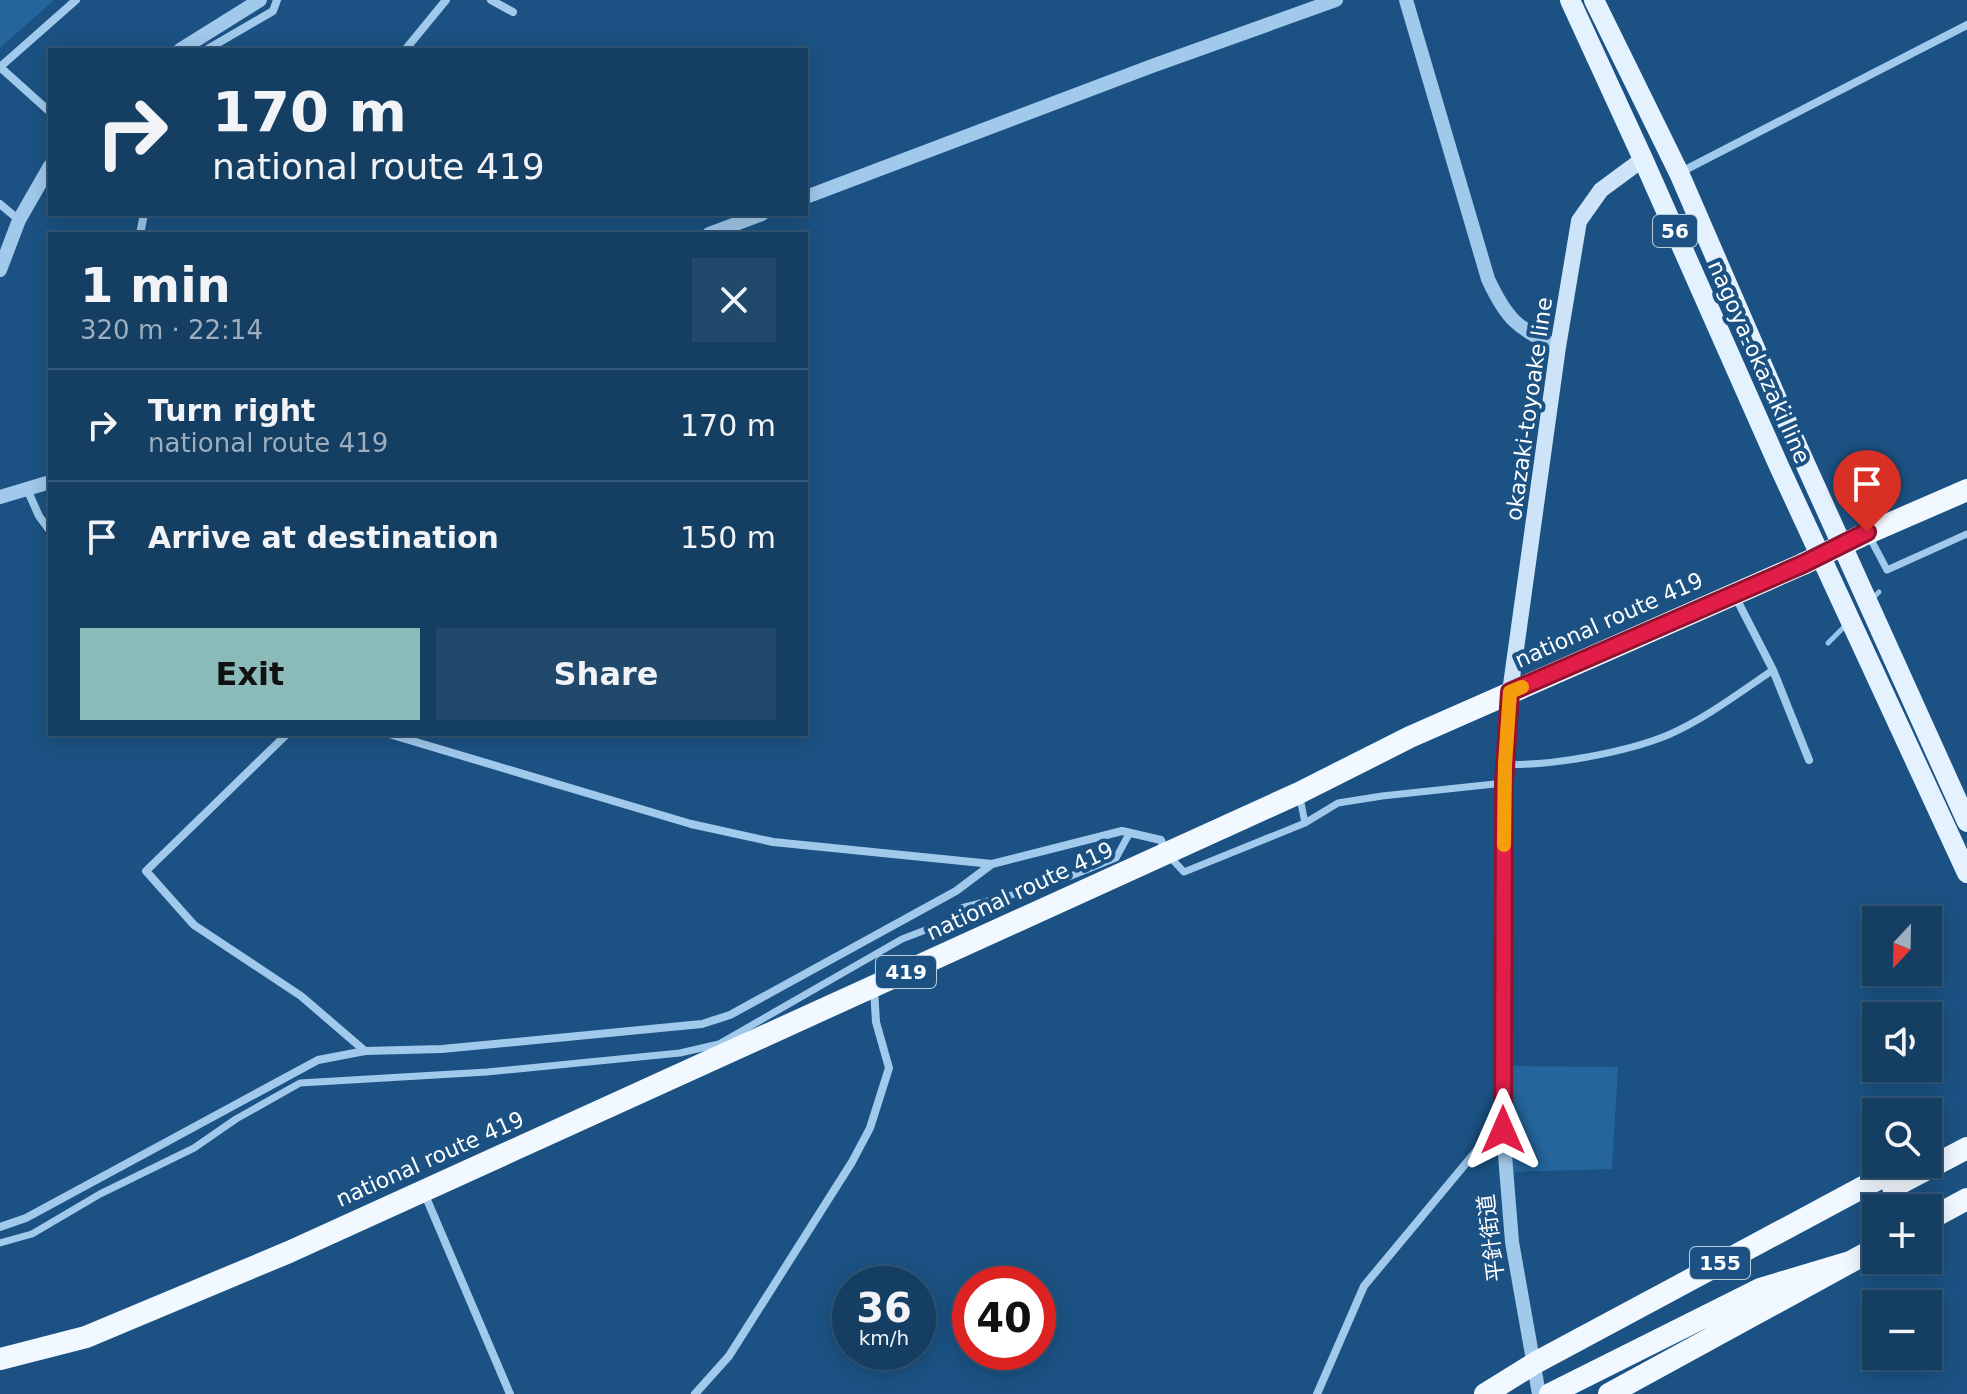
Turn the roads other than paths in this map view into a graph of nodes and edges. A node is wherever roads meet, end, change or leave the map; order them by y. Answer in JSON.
{"nodes":[{"id":1,"x":76,"y":0,"type":"edge"},
{"id":2,"x":260,"y":0,"type":"edge"},
{"id":3,"x":277,"y":0,"type":"edge"},
{"id":4,"x":446,"y":0,"type":"edge"},
{"id":5,"x":491,"y":0,"type":"edge"},
{"id":6,"x":1336,"y":0,"type":"edge"},
{"id":7,"x":1406,"y":0,"type":"edge"},
{"id":8,"x":1570,"y":0,"type":"edge"},
{"id":9,"x":1594,"y":0,"type":"edge"},
{"id":10,"x":513,"y":12,"type":"dead end"},
{"id":11,"x":1967,"y":25,"type":"edge"},
{"id":12,"x":183,"y":48,"type":"edge"},
{"id":13,"x":209,"y":48,"type":"edge"},
{"id":14,"x":407,"y":48,"type":"edge"},
{"id":15,"x":0,"y":67,"type":"edge"},
{"id":16,"x":48,"y":110,"type":"edge"},
{"id":17,"x":1643,"y":159,"type":"junction"},
{"id":18,"x":48,"y":169,"type":"edge"},
{"id":19,"x":1679,"y":173,"type":"junction"},
{"id":20,"x":808,"y":196,"type":"edge"},
{"id":21,"x":0,"y":204,"type":"edge"},
{"id":22,"x":757,"y":216,"type":"edge"},
{"id":23,"x":19,"y":220,"type":"junction"},
{"id":24,"x":714,"y":232,"type":"edge"},
{"id":25,"x":0,"y":270,"type":"edge"},
{"id":26,"x":1558,"y":347,"type":"junction"},
{"id":27,"x":48,"y":483,"type":"edge"},
{"id":28,"x":27,"y":489,"type":"junction"},
{"id":29,"x":1967,"y":490,"type":"edge"},
{"id":30,"x":0,"y":497,"type":"edge"},
{"id":31,"x":48,"y":528,"type":"edge"},
{"id":32,"x":1863,"y":534,"type":"junction"},
{"id":33,"x":1967,"y":534,"type":"edge"},
{"id":34,"x":1734,"y":593,"type":"junction"},
{"id":35,"x":1773,"y":670,"type":"junction"},
{"id":36,"x":1510,"y":692,"type":"junction"},
{"id":37,"x":285,"y":736,"type":"edge"},
{"id":38,"x":396,"y":736,"type":"edge"},
{"id":39,"x":1809,"y":760,"type":"dead end"},
{"id":40,"x":1505,"y":764,"type":"junction"},
{"id":41,"x":1504,"y":783,"type":"junction"},
{"id":42,"x":1299,"y":793,"type":"junction"},
{"id":43,"x":1967,"y":822,"type":"edge"},
{"id":44,"x":1305,"y":823,"type":"junction"},
{"id":45,"x":1129,"y":834,"type":"junction"},
{"id":46,"x":1166,"y":852,"type":"junction"},
{"id":47,"x":992,"y":864,"type":"junction"},
{"id":48,"x":1967,"y":873,"type":"edge"},
{"id":49,"x":873,"y":987,"type":"junction"},
{"id":50,"x":365,"y":1051,"type":"junction"},
{"id":51,"x":1503,"y":1130,"type":"junction"},
{"id":52,"x":1967,"y":1131,"type":"edge"},
{"id":53,"x":1942,"y":1144,"type":"edge"},
{"id":54,"x":1967,"y":1148,"type":"edge"},
{"id":55,"x":1880,"y":1178,"type":"edge"},
{"id":56,"x":423,"y":1190,"type":"junction"},
{"id":57,"x":1967,"y":1199,"type":"edge"},
{"id":58,"x":1942,"y":1212,"type":"edge"},
{"id":59,"x":0,"y":1227,"type":"edge"},
{"id":60,"x":0,"y":1243,"type":"edge"},
{"id":61,"x":1862,"y":1256,"type":"edge"},
{"id":62,"x":1850,"y":1262,"type":"junction"},
{"id":63,"x":1639,"y":1307,"type":"junction"},
{"id":64,"x":0,"y":1359,"type":"edge"},
{"id":65,"x":1535,"y":1363,"type":"junction"},
{"id":66,"x":510,"y":1394,"type":"edge"},
{"id":67,"x":695,"y":1394,"type":"edge"},
{"id":68,"x":1317,"y":1394,"type":"edge"},
{"id":69,"x":1485,"y":1394,"type":"edge"},
{"id":70,"x":1539,"y":1394,"type":"edge"},
{"id":71,"x":1550,"y":1394,"type":"edge"},
{"id":72,"x":1609,"y":1394,"type":"edge"}],
"edges":[{"from":1,"to":15,"type":"street"},
{"from":2,"to":12,"type":"street"},
{"from":3,"to":13,"type":"street"},
{"from":4,"to":14,"type":"street"},
{"from":5,"to":10,"type":"street"},
{"from":6,"to":20,"type":"street"},
{"from":7,"to":26,"type":"street"},
{"from":8,"to":17,"type":"main road","name":"nagoya-okazaki line","number":"56"},
{"from":9,"to":19,"type":"main road","name":"nagoya-okazaki line","number":"56"},
{"from":11,"to":19,"type":"street"},
{"from":15,"to":16,"type":"street"},
{"from":17,"to":26,"type":"main road","name":"okazaki-toyoake line"},
{"from":17,"to":48,"type":"main road","name":"nagoya-okazaki line","number":"56"},
{"from":18,"to":23,"type":"street"},
{"from":19,"to":43,"type":"main road","name":"nagoya-okazaki line","number":"56"},
{"from":21,"to":23,"type":"street"},
{"from":22,"to":24,"type":"street"},
{"from":23,"to":25,"type":"street"},
{"from":26,"to":36,"type":"main road","name":"okazaki-toyoake line"},
{"from":27,"to":28,"type":"street"},
{"from":28,"to":30,"type":"street"},
{"from":28,"to":31,"type":"street"},
{"from":29,"to":32,"type":"highway","name":"national route 419","number":"419"},
{"from":32,"to":33,"type":"street"},
{"from":32,"to":34,"type":"highway","name":"national route 419","number":"419","bridge":true},
{"from":34,"to":35,"type":"street"},
{"from":34,"to":36,"type":"highway","name":"national route 419","number":"419"},
{"from":35,"to":39,"type":"street"},
{"from":35,"to":40,"type":"street"},
{"from":36,"to":40,"type":"street","name":"平針街道"},
{"from":36,"to":42,"type":"highway","name":"national route 419","number":"419"},
{"from":37,"to":50,"type":"street"},
{"from":38,"to":47,"type":"street"},
{"from":40,"to":41,"type":"street","name":"平針街道"},
{"from":41,"to":44,"type":"street"},
{"from":41,"to":51,"type":"street","name":"平針街道"},
{"from":42,"to":44,"type":"street"},
{"from":42,"to":46,"type":"highway","name":"national route 419","number":"419"},
{"from":44,"to":46,"type":"street"},
{"from":45,"to":46,"type":"street"},
{"from":45,"to":47,"type":"street"},
{"from":45,"to":60,"type":"street"},
{"from":46,"to":49,"type":"highway","name":"national route 419","number":"419"},
{"from":47,"to":50,"type":"street"},
{"from":49,"to":56,"type":"highway","name":"national route 419","number":"419"},
{"from":49,"to":67,"type":"street"},
{"from":50,"to":59,"type":"street"},
{"from":51,"to":65,"type":"street","name":"平針街道"},
{"from":51,"to":68,"type":"street"},
{"from":52,"to":53,"type":"highway"},
{"from":54,"to":63,"type":"highway"},
{"from":55,"to":63,"type":"highway","number":"155"},
{"from":56,"to":64,"type":"highway","name":"national route 419","number":"419"},
{"from":56,"to":66,"type":"street"},
{"from":57,"to":58,"type":"highway"},
{"from":61,"to":62,"type":"highway"},
{"from":62,"to":71,"type":"highway"},
{"from":62,"to":72,"type":"highway"},
{"from":63,"to":65,"type":"highway","number":"155"},
{"from":65,"to":69,"type":"highway","number":"155"},
{"from":65,"to":70,"type":"street","name":"平針街道"}]}
